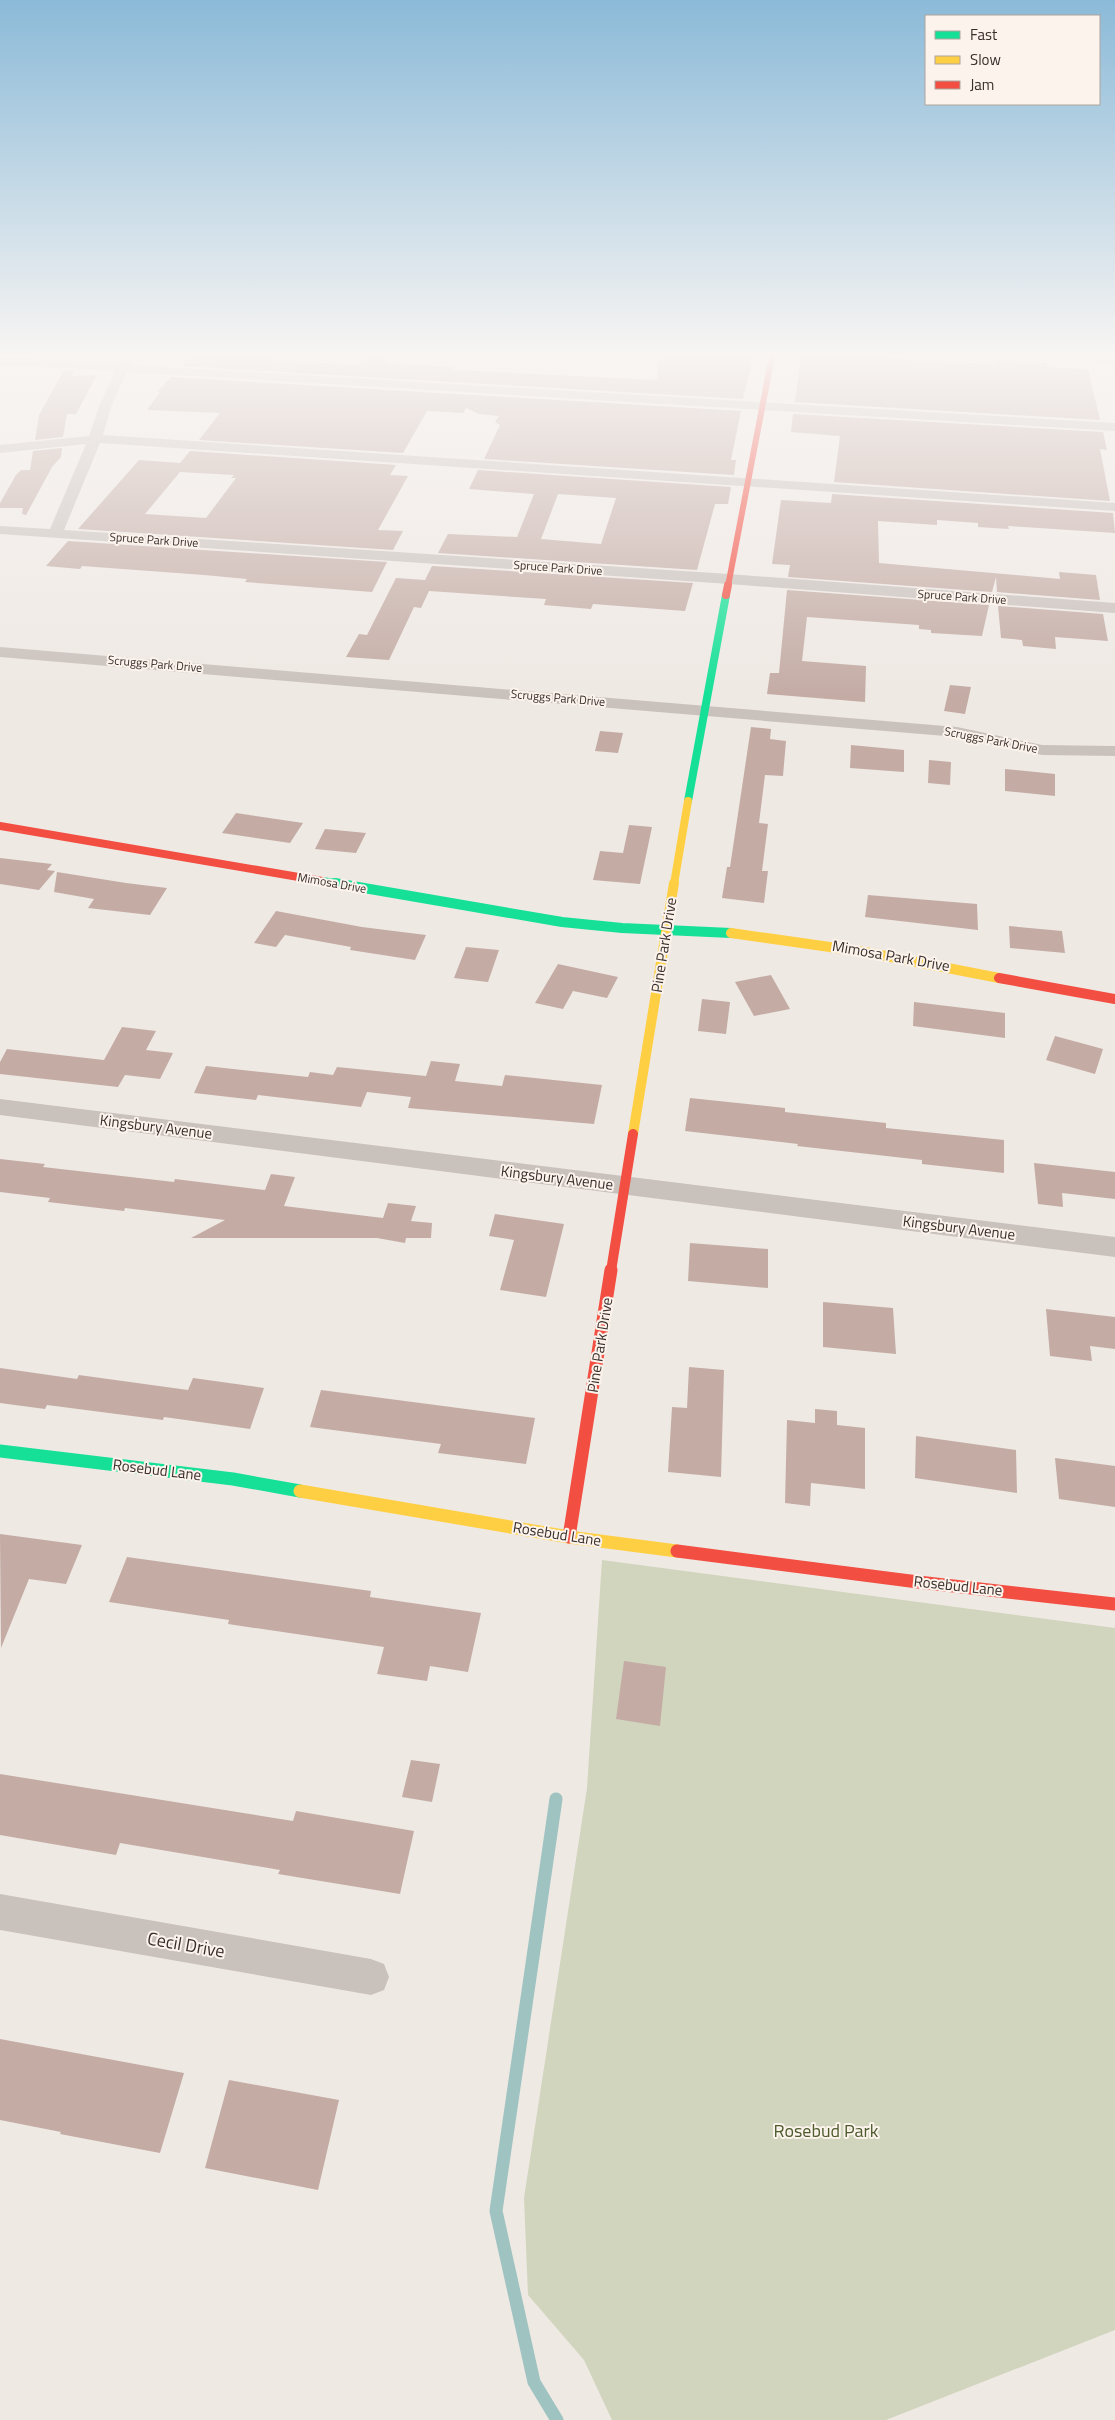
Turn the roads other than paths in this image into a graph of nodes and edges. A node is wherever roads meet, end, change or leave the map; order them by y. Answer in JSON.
{"nodes":[{"id":1,"x":82,"y":469,"type":"edge"},
{"id":2,"x":536,"y":469,"type":"edge"},
{"id":3,"x":750,"y":469,"type":"edge"},
{"id":4,"x":747,"y":483,"type":"junction"},
{"id":5,"x":1115,"y":507,"type":"edge"},
{"id":6,"x":0,"y":530,"type":"edge"},
{"id":7,"x":55,"y":534,"type":"junction"},
{"id":8,"x":729,"y":579,"type":"junction"},
{"id":9,"x":1115,"y":608,"type":"edge"},
{"id":10,"x":0,"y":652,"type":"edge"},
{"id":11,"x":704,"y":710,"type":"junction"},
{"id":12,"x":1115,"y":751,"type":"edge"},
{"id":13,"x":0,"y":826,"type":"edge"},
{"id":14,"x":666,"y":929,"type":"junction"},
{"id":15,"x":1115,"y":999,"type":"edge"},
{"id":16,"x":0,"y":1107,"type":"edge"},
{"id":17,"x":625,"y":1186,"type":"junction"},
{"id":18,"x":1115,"y":1247,"type":"edge"},
{"id":19,"x":0,"y":1451,"type":"edge"},
{"id":20,"x":569,"y":1537,"type":"junction"},
{"id":21,"x":1115,"y":1604,"type":"edge"},
{"id":22,"x":0,"y":1912,"type":"edge"},
{"id":23,"x":371,"y":1977,"type":"dead end"}],
"edges":[{"from":1,"to":7,"type":"street"},
{"from":2,"to":4,"type":"street"},
{"from":3,"to":4,"type":"street","name":"Pine Park Drive"},
{"from":4,"to":5,"type":"street"},
{"from":4,"to":8,"type":"street","name":"Pine Park Drive"},
{"from":6,"to":7,"type":"street","name":"Spruce Park Drive"},
{"from":7,"to":8,"type":"street","name":"Spruce Park Drive"},
{"from":8,"to":9,"type":"street","name":"Spruce Park Drive"},
{"from":8,"to":11,"type":"street","name":"Pine Park Drive"},
{"from":10,"to":11,"type":"street","name":"Scruggs Park Drive"},
{"from":11,"to":12,"type":"street","name":"Scruggs Park Drive"},
{"from":11,"to":14,"type":"street","name":"Pine Park Drive"},
{"from":13,"to":14,"type":"street","name":"Mimosa Drive"},
{"from":14,"to":15,"type":"street","name":"Mimosa Park Drive"},
{"from":14,"to":17,"type":"street","name":"Pine Park Drive"},
{"from":16,"to":17,"type":"street","name":"Kingsbury Avenue"},
{"from":17,"to":18,"type":"street","name":"Kingsbury Avenue"},
{"from":17,"to":20,"type":"street","name":"Pine Park Drive"},
{"from":19,"to":20,"type":"street","name":"Rosebud Lane"},
{"from":20,"to":21,"type":"street","name":"Rosebud Lane"},
{"from":22,"to":23,"type":"street","name":"Cecil Drive"}]}
